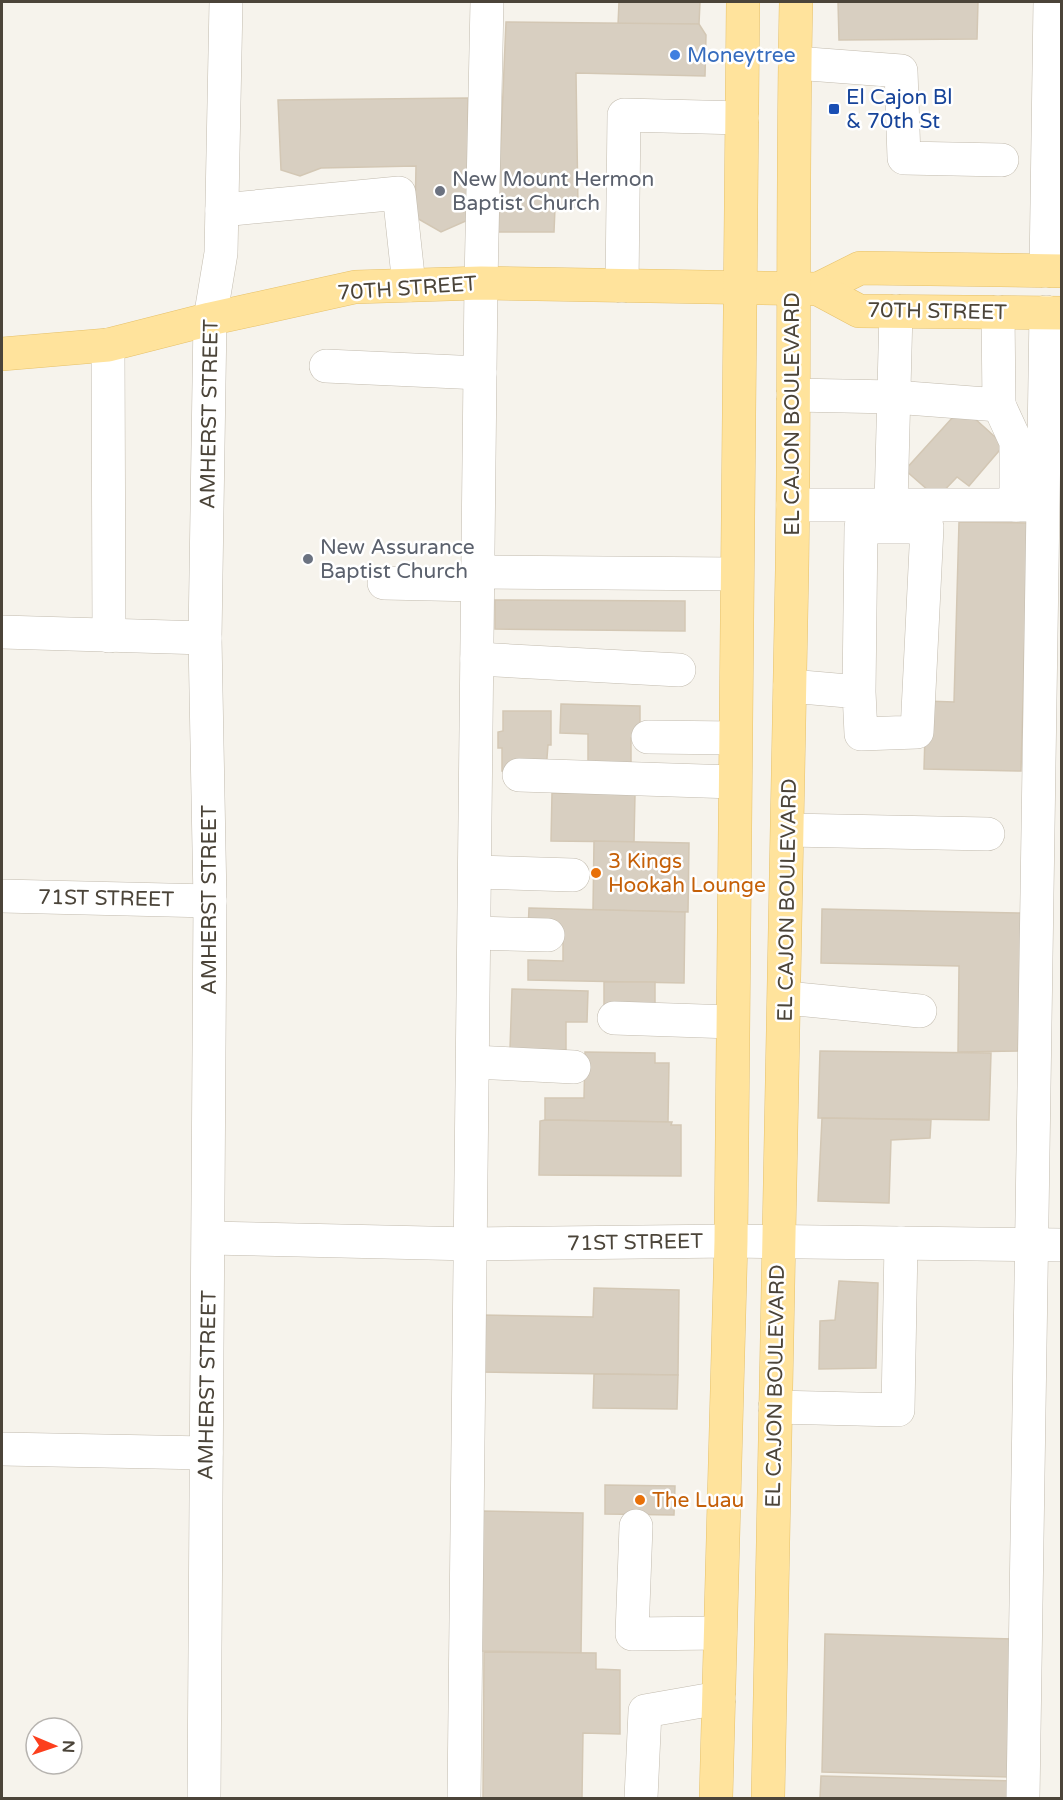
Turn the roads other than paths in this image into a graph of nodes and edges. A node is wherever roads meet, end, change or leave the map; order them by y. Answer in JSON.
{"nodes":[{"id":1,"x":226,"y":2,"type":"edge"},
{"id":2,"x":487,"y":2,"type":"edge"},
{"id":3,"x":743,"y":2,"type":"edge"},
{"id":4,"x":796,"y":2,"type":"edge"},
{"id":5,"x":1050,"y":2,"type":"edge"},
{"id":6,"x":795,"y":63,"type":"junction"},
{"id":7,"x":742,"y":118,"type":"junction"},
{"id":8,"x":1002,"y":160,"type":"dead end"},
{"id":9,"x":1054,"y":197,"type":"edge"},
{"id":10,"x":222,"y":210,"type":"junction"},
{"id":11,"x":1054,"y":271,"type":"edge"},
{"id":12,"x":481,"y":283,"type":"junction"},
{"id":13,"x":409,"y":285,"type":"junction"},
{"id":14,"x":622,"y":286,"type":"junction"},
{"id":15,"x":739,"y":288,"type":"junction"},
{"id":16,"x":805,"y":289,"type":"junction"},
{"id":17,"x":896,"y":311,"type":"junction"},
{"id":18,"x":998,"y":312,"type":"junction"},
{"id":19,"x":1054,"y":312,"type":"edge"},
{"id":20,"x":210,"y":319,"type":"junction"},
{"id":21,"x":108,"y":345,"type":"junction"},
{"id":22,"x":2,"y":354,"type":"edge"},
{"id":23,"x":326,"y":366,"type":"dead end"},
{"id":24,"x":480,"y":373,"type":"junction"},
{"id":25,"x":793,"y":395,"type":"junction"},
{"id":26,"x":894,"y":397,"type":"junction"},
{"id":27,"x":999,"y":405,"type":"junction"},
{"id":28,"x":793,"y":505,"type":"junction"},
{"id":29,"x":891,"y":505,"type":"junction"},
{"id":30,"x":1029,"y":505,"type":"junction"},
{"id":31,"x":735,"y":574,"type":"junction"},
{"id":32,"x":478,"y":578,"type":"junction"},
{"id":33,"x":384,"y":583,"type":"dead end"},
{"id":34,"x":2,"y":632,"type":"edge"},
{"id":35,"x":110,"y":636,"type":"junction"},
{"id":36,"x":205,"y":638,"type":"junction"},
{"id":37,"x":477,"y":659,"type":"junction"},
{"id":38,"x":679,"y":670,"type":"dead end"},
{"id":39,"x":790,"y":686,"type":"junction"},
{"id":40,"x":859,"y":692,"type":"junction"},
{"id":41,"x":648,"y":737,"type":"dead end"},
{"id":42,"x":735,"y":738,"type":"junction"},
{"id":43,"x":519,"y":776,"type":"dead end"},
{"id":44,"x":734,"y":782,"type":"junction"},
{"id":45,"x":788,"y":830,"type":"junction"},
{"id":46,"x":988,"y":834,"type":"dead end"},
{"id":47,"x":476,"y":873,"type":"junction"},
{"id":48,"x":573,"y":875,"type":"dead end"},
{"id":49,"x":2,"y":896,"type":"edge"},
{"id":50,"x":210,"y":901,"type":"junction"},
{"id":51,"x":475,"y":933,"type":"junction"},
{"id":52,"x":548,"y":935,"type":"dead end"},
{"id":53,"x":786,"y":998,"type":"junction"},
{"id":54,"x":920,"y":1011,"type":"dead end"},
{"id":55,"x":614,"y":1018,"type":"dead end"},
{"id":56,"x":732,"y":1022,"type":"junction"},
{"id":57,"x":474,"y":1062,"type":"junction"},
{"id":58,"x":574,"y":1066,"type":"dead end"},
{"id":59,"x":209,"y":1238,"type":"junction"},
{"id":60,"x":730,"y":1241,"type":"junction"},
{"id":61,"x":778,"y":1241,"type":"junction"},
{"id":62,"x":901,"y":1243,"type":"junction"},
{"id":63,"x":472,"y":1244,"type":"junction"},
{"id":64,"x":1046,"y":1245,"type":"edge"},
{"id":65,"x":775,"y":1407,"type":"junction"},
{"id":66,"x":2,"y":1449,"type":"edge"},
{"id":67,"x":206,"y":1453,"type":"junction"},
{"id":68,"x":636,"y":1526,"type":"dead end"},
{"id":69,"x":720,"y":1633,"type":"junction"},
{"id":70,"x":719,"y":1698,"type":"junction"},
{"id":71,"x":204,"y":1798,"type":"edge"},
{"id":72,"x":464,"y":1798,"type":"edge"},
{"id":73,"x":641,"y":1798,"type":"edge"},
{"id":74,"x":716,"y":1798,"type":"edge"},
{"id":75,"x":768,"y":1798,"type":"edge"},
{"id":76,"x":1023,"y":1798,"type":"edge"}],
"edges":[{"from":1,"to":10,"type":"street","name":"AMHERST STREET"},
{"from":2,"to":12,"type":"street"},
{"from":3,"to":7,"type":"main road"},
{"from":4,"to":6,"type":"main road","name":"EL CAJON BOULEVARD"},
{"from":5,"to":9,"type":"street"},
{"from":6,"to":8,"type":"street"},
{"from":6,"to":16,"type":"main road","name":"EL CAJON BOULEVARD"},
{"from":7,"to":14,"type":"street"},
{"from":7,"to":15,"type":"main road"},
{"from":9,"to":11,"type":"street"},
{"from":10,"to":13,"type":"street"},
{"from":10,"to":20,"type":"street","name":"AMHERST STREET"},
{"from":11,"to":16,"type":"main road","name":"70TH STREET"},
{"from":12,"to":13,"type":"main road","name":"70TH STREET"},
{"from":12,"to":14,"type":"main road","name":"70TH STREET"},
{"from":12,"to":24,"type":"street"},
{"from":13,"to":20,"type":"main road","name":"70TH STREET"},
{"from":14,"to":15,"type":"main road","name":"70TH STREET"},
{"from":15,"to":16,"type":"main road","name":"70TH STREET"},
{"from":15,"to":31,"type":"main road"},
{"from":16,"to":17,"type":"main road","name":"70TH STREET"},
{"from":16,"to":25,"type":"main road","name":"EL CAJON BOULEVARD"},
{"from":17,"to":18,"type":"main road","name":"70TH STREET"},
{"from":17,"to":26,"type":"street"},
{"from":18,"to":19,"type":"main road","name":"70TH STREET"},
{"from":18,"to":27,"type":"street"},
{"from":19,"to":30,"type":"street"},
{"from":20,"to":21,"type":"main road","name":"70TH STREET"},
{"from":20,"to":36,"type":"street","name":"AMHERST STREET"},
{"from":21,"to":22,"type":"main road","name":"70TH STREET"},
{"from":21,"to":35,"type":"street"},
{"from":23,"to":24,"type":"street"},
{"from":24,"to":32,"type":"street"},
{"from":25,"to":26,"type":"street"},
{"from":25,"to":28,"type":"main road","name":"EL CAJON BOULEVARD"},
{"from":26,"to":27,"type":"street"},
{"from":26,"to":29,"type":"street"},
{"from":27,"to":30,"type":"street"},
{"from":28,"to":29,"type":"street"},
{"from":28,"to":39,"type":"main road","name":"EL CAJON BOULEVARD"},
{"from":29,"to":30,"type":"street"},
{"from":30,"to":64,"type":"street"},
{"from":31,"to":32,"type":"street"},
{"from":31,"to":42,"type":"main road"},
{"from":32,"to":33,"type":"street"},
{"from":32,"to":37,"type":"street"},
{"from":34,"to":35,"type":"street"},
{"from":35,"to":36,"type":"street"},
{"from":36,"to":50,"type":"street","name":"AMHERST STREET"},
{"from":37,"to":38,"type":"street"},
{"from":37,"to":47,"type":"street"},
{"from":39,"to":40,"type":"street"},
{"from":39,"to":45,"type":"main road","name":"EL CAJON BOULEVARD"},
{"from":40,"to":40,"type":"street"},
{"from":41,"to":42,"type":"street"},
{"from":42,"to":44,"type":"main road"},
{"from":43,"to":44,"type":"street"},
{"from":44,"to":56,"type":"main road"},
{"from":45,"to":46,"type":"street"},
{"from":45,"to":53,"type":"main road","name":"EL CAJON BOULEVARD"},
{"from":47,"to":48,"type":"street"},
{"from":47,"to":51,"type":"street"},
{"from":49,"to":50,"type":"street","name":"71ST STREET"},
{"from":50,"to":59,"type":"street","name":"AMHERST STREET"},
{"from":51,"to":52,"type":"street"},
{"from":51,"to":57,"type":"street"},
{"from":53,"to":54,"type":"street"},
{"from":53,"to":61,"type":"main road","name":"EL CAJON BOULEVARD"},
{"from":55,"to":56,"type":"street"},
{"from":56,"to":60,"type":"main road"},
{"from":57,"to":58,"type":"street"},
{"from":57,"to":63,"type":"street"},
{"from":59,"to":63,"type":"street","name":"71ST STREET"},
{"from":59,"to":67,"type":"street","name":"AMHERST STREET"},
{"from":60,"to":61,"type":"street","name":"71ST STREET"},
{"from":60,"to":63,"type":"street","name":"71ST STREET"},
{"from":60,"to":69,"type":"main road"},
{"from":61,"to":62,"type":"street","name":"71ST STREET"},
{"from":61,"to":65,"type":"main road","name":"EL CAJON BOULEVARD"},
{"from":62,"to":64,"type":"street","name":"71ST STREET"},
{"from":62,"to":65,"type":"street"},
{"from":63,"to":72,"type":"street"},
{"from":64,"to":76,"type":"street"},
{"from":65,"to":75,"type":"main road","name":"EL CAJON BOULEVARD"},
{"from":66,"to":67,"type":"street"},
{"from":67,"to":71,"type":"street","name":"AMHERST STREET"},
{"from":68,"to":69,"type":"street"},
{"from":69,"to":70,"type":"main road"},
{"from":70,"to":73,"type":"street"},
{"from":70,"to":74,"type":"main road"}]}
